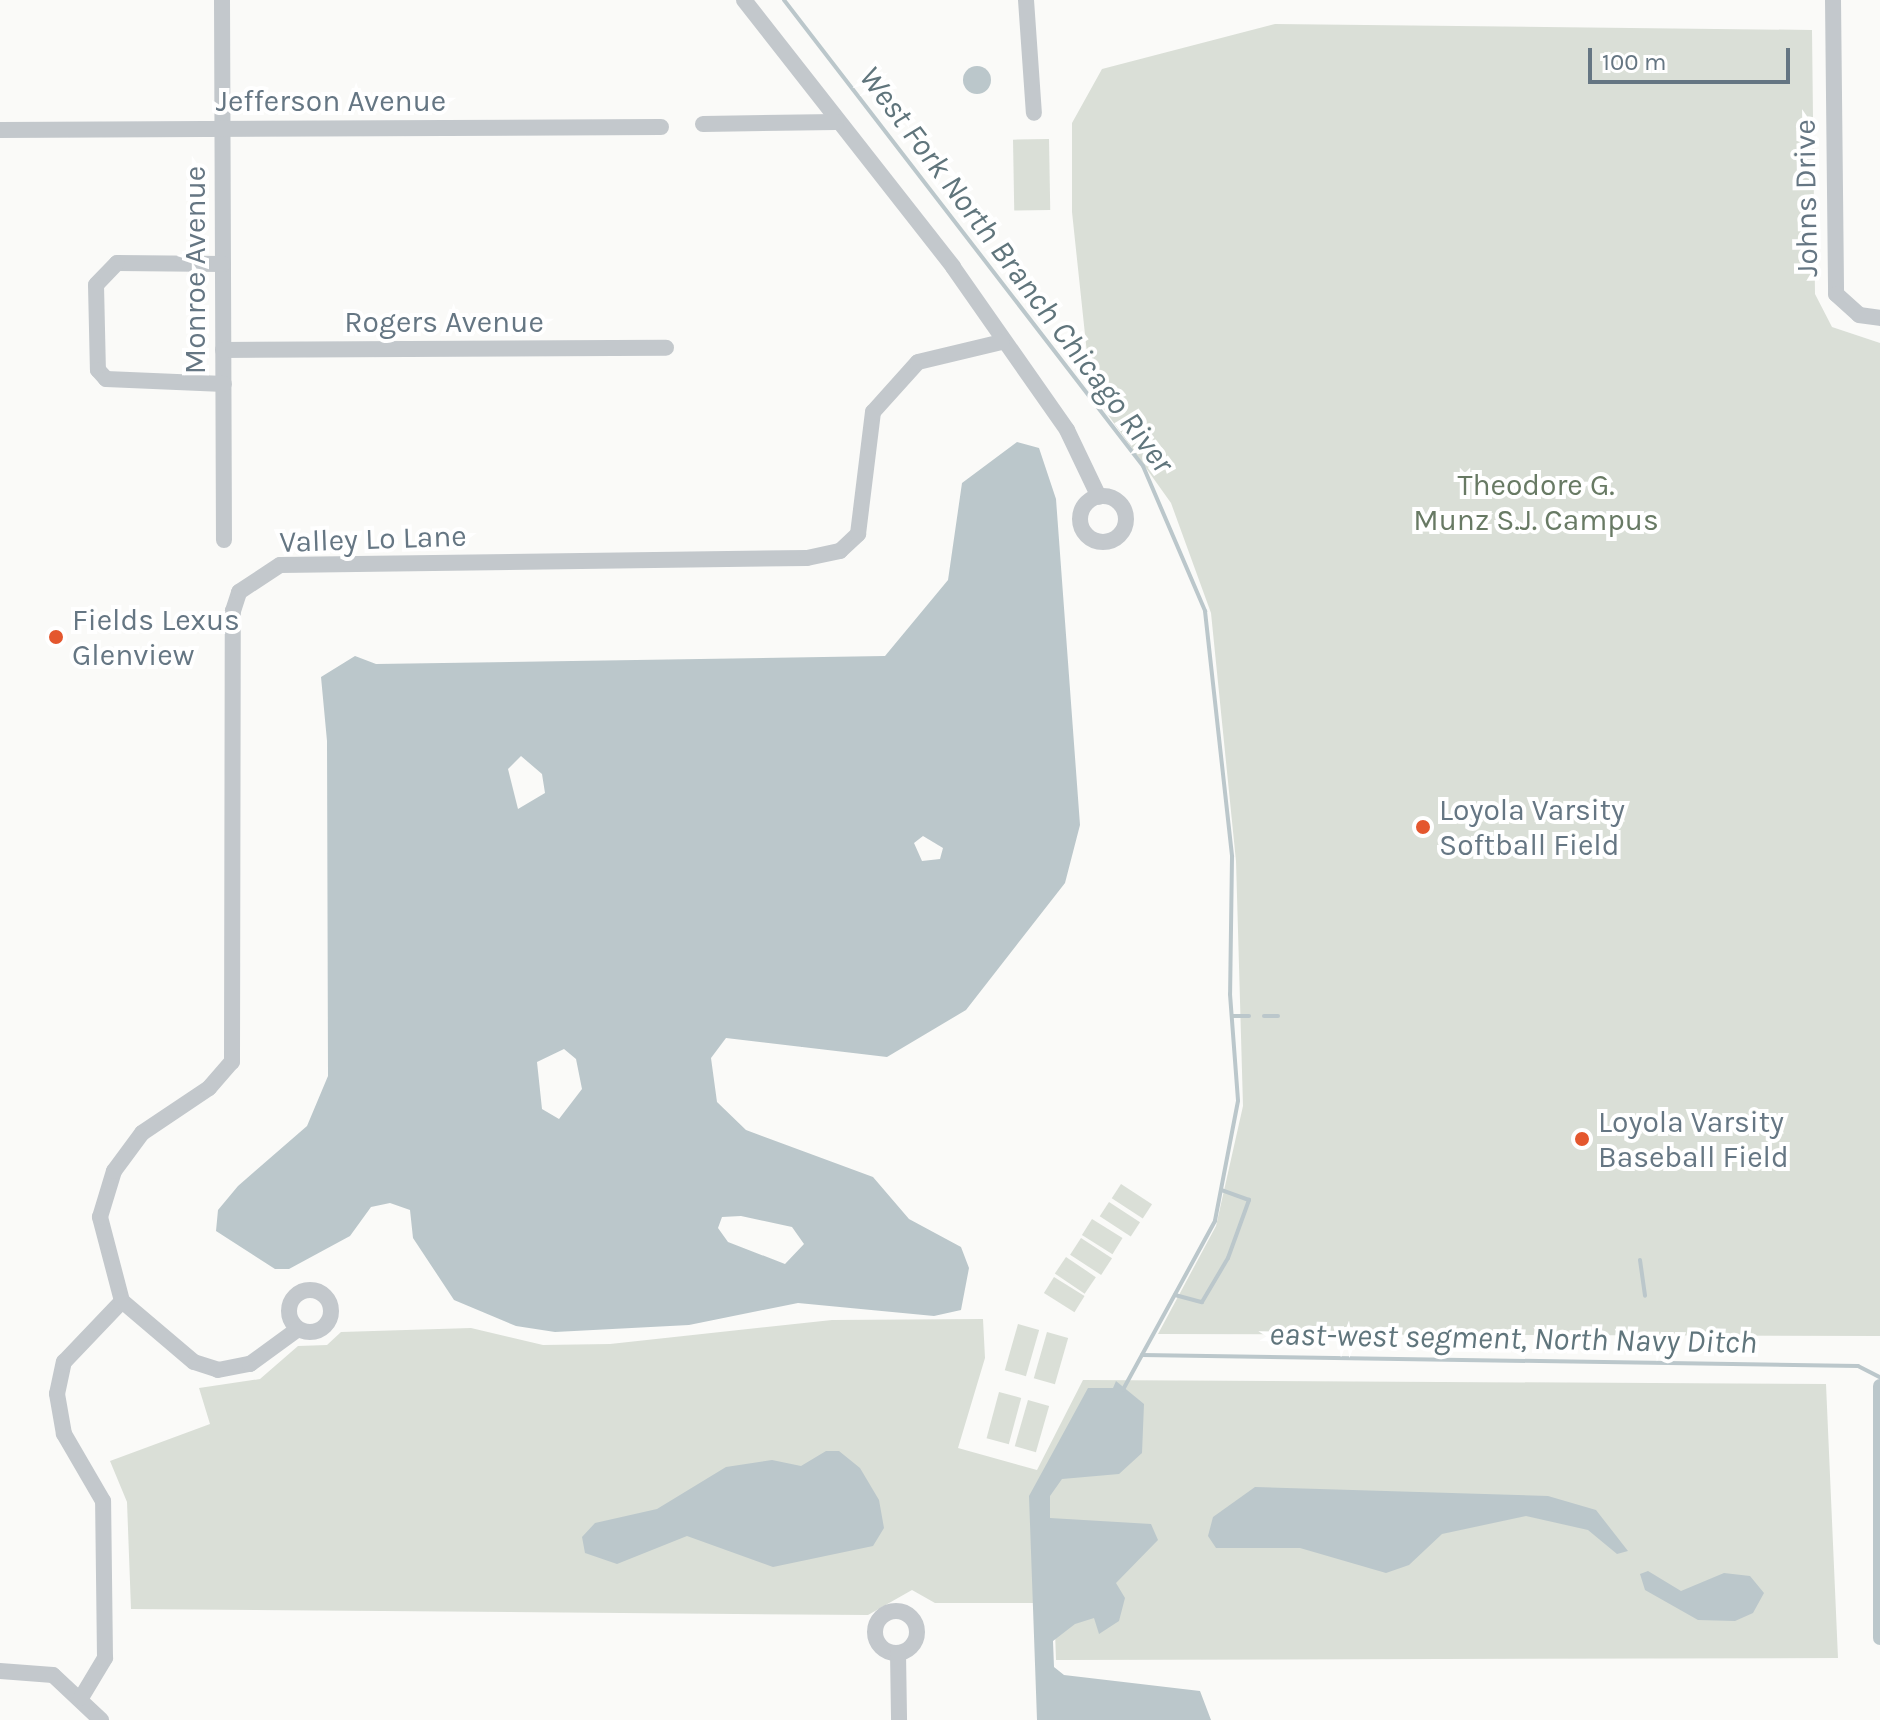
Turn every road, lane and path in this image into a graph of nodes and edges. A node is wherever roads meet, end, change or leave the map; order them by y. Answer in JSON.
{"nodes":[{"id":1,"x":222,"y":0,"type":"edge"},
{"id":2,"x":744,"y":0,"type":"edge"},
{"id":3,"x":1026,"y":0,"type":"edge"},
{"id":4,"x":1833,"y":0,"type":"edge"},
{"id":5,"x":1034,"y":113,"type":"dead end"},
{"id":6,"x":836,"y":122,"type":"junction"},
{"id":7,"x":703,"y":124,"type":"dead end"},
{"id":8,"x":661,"y":127,"type":"dead end"},
{"id":9,"x":223,"y":129,"type":"junction"},
{"id":10,"x":0,"y":130,"type":"edge"},
{"id":11,"x":223,"y":264,"type":"junction"},
{"id":12,"x":1880,"y":318,"type":"edge"},
{"id":13,"x":1002,"y":342,"type":"junction"},
{"id":14,"x":666,"y":348,"type":"dead end"},
{"id":15,"x":223,"y":350,"type":"junction"},
{"id":16,"x":224,"y":384,"type":"junction"},
{"id":17,"x":1099,"y":497,"type":"dead end"},
{"id":18,"x":224,"y":540,"type":"dead end"},
{"id":19,"x":122,"y":1301,"type":"junction"},
{"id":20,"x":298,"y":1329,"type":"dead end"},
{"id":21,"x":898,"y":1653,"type":"dead end"},
{"id":22,"x":0,"y":1671,"type":"edge"},
{"id":23,"x":81,"y":1698,"type":"junction"},
{"id":24,"x":101,"y":1720,"type":"edge"},
{"id":25,"x":899,"y":1720,"type":"edge"}],
"edges":[{"from":1,"to":9,"type":"street","name":"Monroe Avenue"},
{"from":2,"to":6,"type":"street"},
{"from":3,"to":5,"type":"street"},
{"from":4,"to":12,"type":"street","name":"Johns Drive"},
{"from":6,"to":7,"type":"street"},
{"from":6,"to":13,"type":"street"},
{"from":8,"to":9,"type":"street","name":"Jefferson Avenue"},
{"from":9,"to":10,"type":"street","name":"Jefferson Avenue"},
{"from":9,"to":11,"type":"street","name":"Monroe Avenue"},
{"from":11,"to":15,"type":"street","name":"Monroe Avenue"},
{"from":11,"to":16,"type":"street"},
{"from":13,"to":17,"type":"street"},
{"from":13,"to":19,"type":"street","name":"Valley Lo Lane"},
{"from":14,"to":15,"type":"street","name":"Rogers Avenue"},
{"from":15,"to":16,"type":"street","name":"Monroe Avenue"},
{"from":16,"to":18,"type":"street","name":"Monroe Avenue"},
{"from":19,"to":20,"type":"street"},
{"from":19,"to":23,"type":"street"},
{"from":21,"to":25,"type":"street"},
{"from":22,"to":23,"type":"street"},
{"from":23,"to":24,"type":"street"}]}
